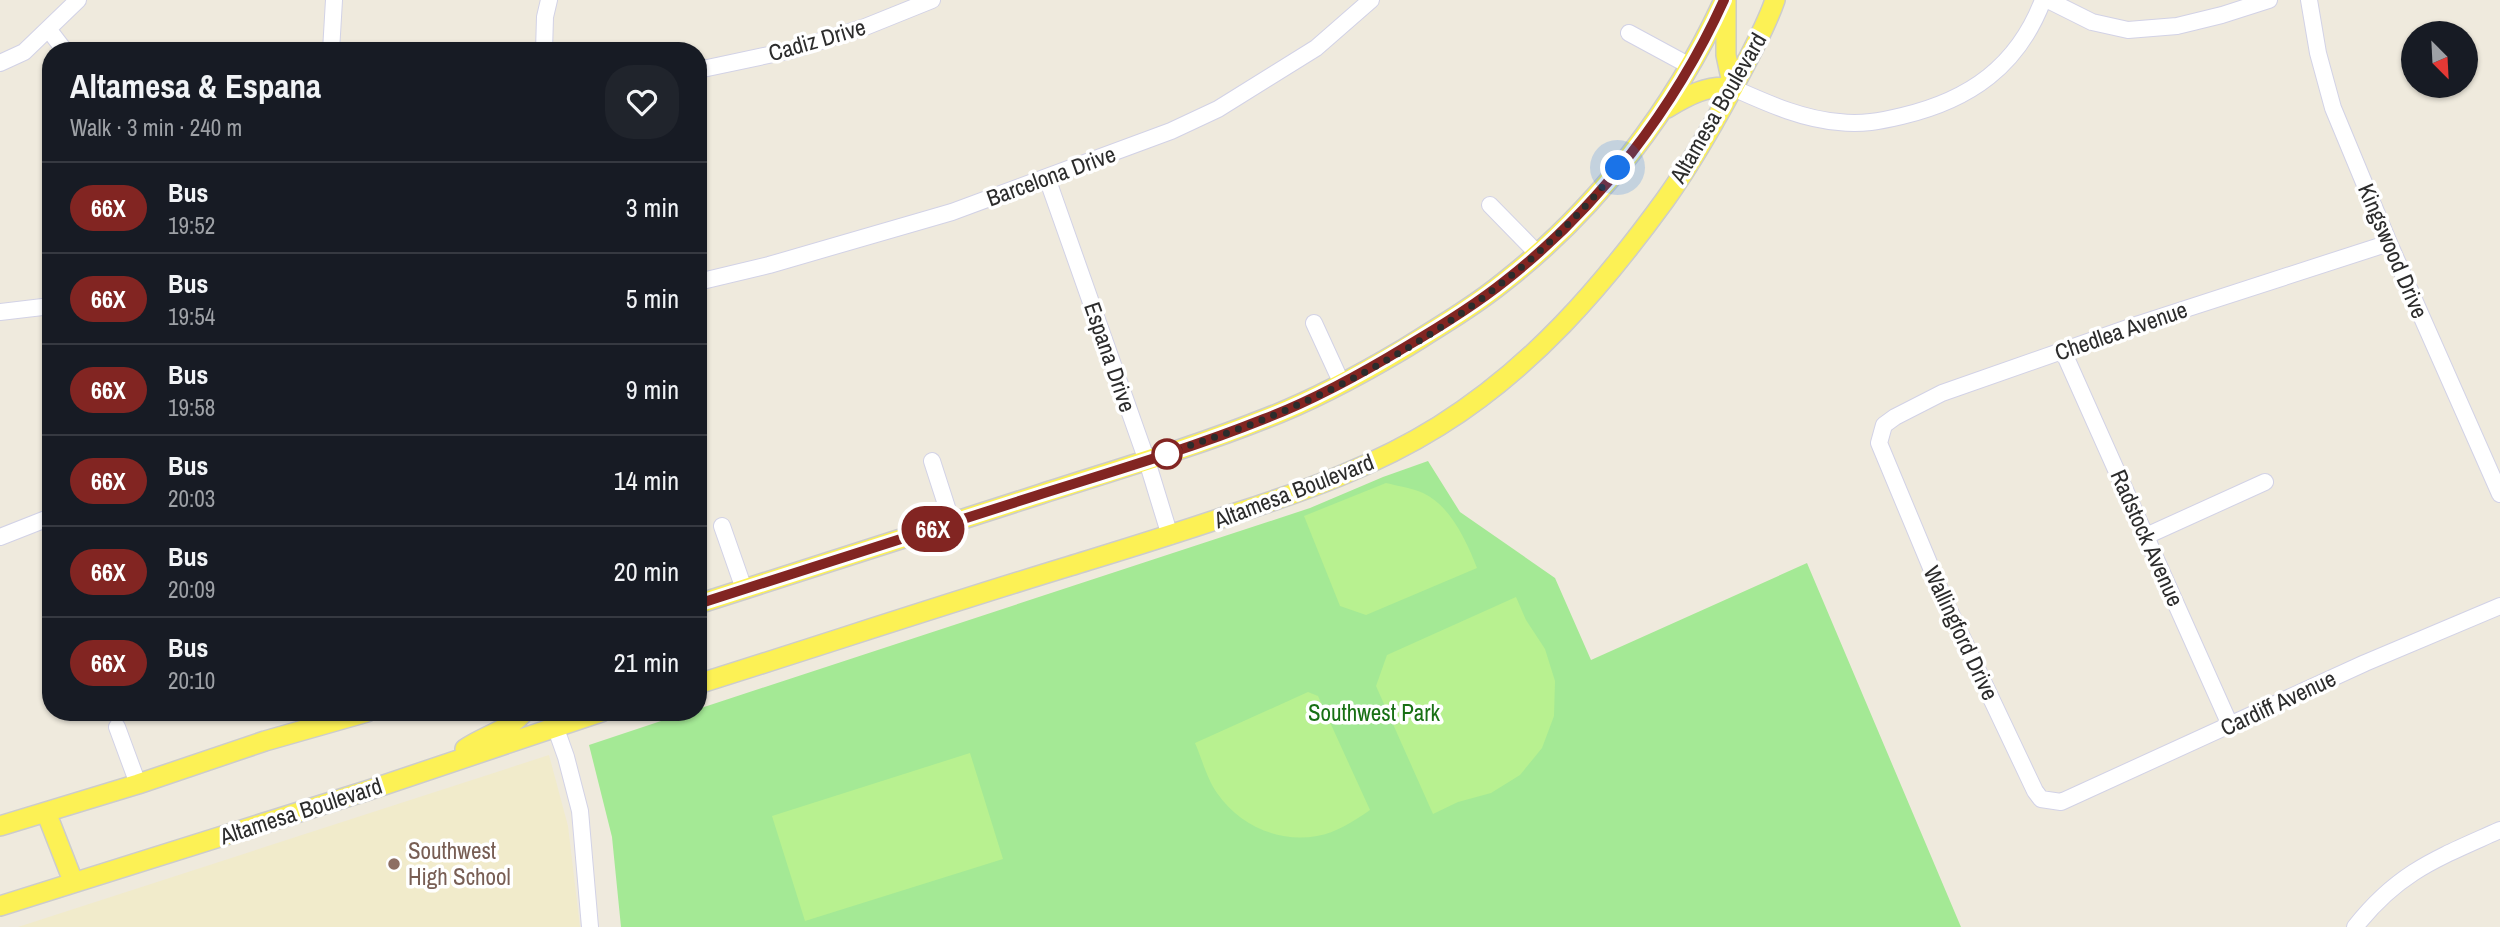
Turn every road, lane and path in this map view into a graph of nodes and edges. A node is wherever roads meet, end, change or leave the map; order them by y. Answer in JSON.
{"nodes":[{"id":1,"x":78,"y":0,"type":"edge"},
{"id":2,"x":334,"y":0,"type":"edge"},
{"id":3,"x":548,"y":0,"type":"edge"},
{"id":4,"x":932,"y":0,"type":"edge"},
{"id":5,"x":1371,"y":0,"type":"edge"},
{"id":6,"x":1725,"y":0,"type":"edge"},
{"id":7,"x":1774,"y":0,"type":"edge"},
{"id":8,"x":2045,"y":0,"type":"edge"},
{"id":9,"x":2269,"y":0,"type":"edge"},
{"id":10,"x":2309,"y":0,"type":"edge"},
{"id":11,"x":49,"y":30,"type":"junction"},
{"id":12,"x":1629,"y":33,"type":"dead end"},
{"id":13,"x":58,"y":42,"type":"edge"},
{"id":14,"x":332,"y":42,"type":"edge"},
{"id":15,"x":544,"y":42,"type":"edge"},
{"id":16,"x":0,"y":64,"type":"edge"},
{"id":17,"x":1690,"y":66,"type":"junction"},
{"id":18,"x":707,"y":68,"type":"edge"},
{"id":19,"x":1733,"y":88,"type":"junction"},
{"id":20,"x":1660,"y":111,"type":"junction"},
{"id":21,"x":1047,"y":178,"type":"junction"},
{"id":22,"x":1490,"y":205,"type":"dead end"},
{"id":23,"x":2389,"y":243,"type":"junction"},
{"id":24,"x":1537,"y":253,"type":"junction"},
{"id":25,"x":707,"y":280,"type":"edge"},
{"id":26,"x":42,"y":307,"type":"edge"},
{"id":27,"x":0,"y":312,"type":"edge"},
{"id":28,"x":1314,"y":324,"type":"dead end"},
{"id":29,"x":2063,"y":351,"type":"junction"},
{"id":30,"x":1342,"y":384,"type":"junction"},
{"id":31,"x":1881,"y":450,"type":"joint"},
{"id":32,"x":932,"y":461,"type":"dead end"},
{"id":33,"x":1147,"y":461,"type":"junction"},
{"id":34,"x":2265,"y":482,"type":"dead end"},
{"id":35,"x":2500,"y":494,"type":"edge"},
{"id":36,"x":42,"y":521,"type":"edge"},
{"id":37,"x":952,"y":523,"type":"junction"},
{"id":38,"x":722,"y":526,"type":"dead end"},
{"id":39,"x":1170,"y":536,"type":"junction"},
{"id":40,"x":2146,"y":536,"type":"junction"},
{"id":41,"x":0,"y":537,"type":"edge"},
{"id":42,"x":744,"y":589,"type":"junction"},
{"id":43,"x":707,"y":601,"type":"edge"},
{"id":44,"x":2500,"y":606,"type":"edge"},
{"id":45,"x":707,"y":681,"type":"edge"},
{"id":46,"x":323,"y":721,"type":"edge"},
{"id":47,"x":513,"y":721,"type":"edge"},
{"id":48,"x":545,"y":721,"type":"edge"},
{"id":49,"x":555,"y":721,"type":"edge"},
{"id":50,"x":2230,"y":724,"type":"junction"},
{"id":51,"x":117,"y":726,"type":"dead end"},
{"id":52,"x":441,"y":766,"type":"junction"},
{"id":53,"x":138,"y":784,"type":"junction"},
{"id":54,"x":2057,"y":802,"type":"joint"},
{"id":55,"x":46,"y":812,"type":"junction"},
{"id":56,"x":0,"y":826,"type":"edge"},
{"id":57,"x":2500,"y":830,"type":"edge"},
{"id":58,"x":73,"y":881,"type":"junction"},
{"id":59,"x":0,"y":906,"type":"edge"},
{"id":60,"x":590,"y":927,"type":"edge"},
{"id":61,"x":2355,"y":927,"type":"edge"}],
"edges":[{"from":1,"to":11,"type":"street"},
{"from":2,"to":14,"type":"street"},
{"from":3,"to":15,"type":"street"},
{"from":4,"to":18,"type":"street","name":"Cadiz Drive"},
{"from":5,"to":21,"type":"street","name":"Barcelona Drive"},
{"from":6,"to":17,"type":"main road","name":"Altamesa Boulevard"},
{"from":6,"to":19,"type":"main road"},
{"from":7,"to":19,"type":"main road","name":"Altamesa Boulevard"},
{"from":8,"to":9,"type":"street"},
{"from":8,"to":19,"type":"street"},
{"from":10,"to":23,"type":"street","name":"Kingswood Drive"},
{"from":11,"to":13,"type":"street"},
{"from":11,"to":16,"type":"street"},
{"from":12,"to":17,"type":"street","name":"Altamesa Boulevard"},
{"from":17,"to":20,"type":"main road","name":"Altamesa Boulevard"},
{"from":19,"to":20,"type":"main road"},
{"from":19,"to":39,"type":"main road","name":"Altamesa Boulevard"},
{"from":20,"to":24,"type":"main road","name":"Altamesa Boulevard"},
{"from":21,"to":25,"type":"street","name":"Barcelona Drive"},
{"from":21,"to":33,"type":"street","name":"Espana Drive"},
{"from":22,"to":24,"type":"street"},
{"from":23,"to":29,"type":"street","name":"Chedlea Avenue"},
{"from":23,"to":35,"type":"street","name":"Kingswood Drive"},
{"from":24,"to":30,"type":"main road","name":"Altamesa Boulevard"},
{"from":26,"to":27,"type":"street"},
{"from":28,"to":30,"type":"street"},
{"from":29,"to":31,"type":"street","name":"Chedlea Avenue"},
{"from":29,"to":40,"type":"street","name":"Radstock Avenue"},
{"from":30,"to":33,"type":"main road","name":"Altamesa Boulevard"},
{"from":31,"to":54,"type":"street","name":"Wallingford Drive"},
{"from":32,"to":37,"type":"street"},
{"from":33,"to":37,"type":"main road","name":"Altamesa Boulevard"},
{"from":33,"to":39,"type":"street","name":"Espana Drive"},
{"from":34,"to":40,"type":"street"},
{"from":36,"to":41,"type":"street"},
{"from":37,"to":42,"type":"main road","name":"Altamesa Boulevard"},
{"from":38,"to":42,"type":"street"},
{"from":39,"to":45,"type":"main road","name":"Altamesa Boulevard"},
{"from":40,"to":50,"type":"street","name":"Radstock Avenue"},
{"from":42,"to":43,"type":"main road","name":"Altamesa Boulevard"},
{"from":44,"to":50,"type":"street","name":"Cardiff Avenue"},
{"from":46,"to":53,"type":"main road"},
{"from":47,"to":52,"type":"main road"},
{"from":48,"to":52,"type":"main road","name":"Altamesa Boulevard"},
{"from":49,"to":60,"type":"street"},
{"from":50,"to":54,"type":"street","name":"Cardiff Avenue"},
{"from":51,"to":53,"type":"street"},
{"from":52,"to":58,"type":"main road","name":"Altamesa Boulevard"},
{"from":53,"to":55,"type":"main road"},
{"from":55,"to":56,"type":"main road"},
{"from":55,"to":58,"type":"main road"},
{"from":57,"to":61,"type":"street"},
{"from":58,"to":59,"type":"main road","name":"Altamesa Boulevard"}]}
